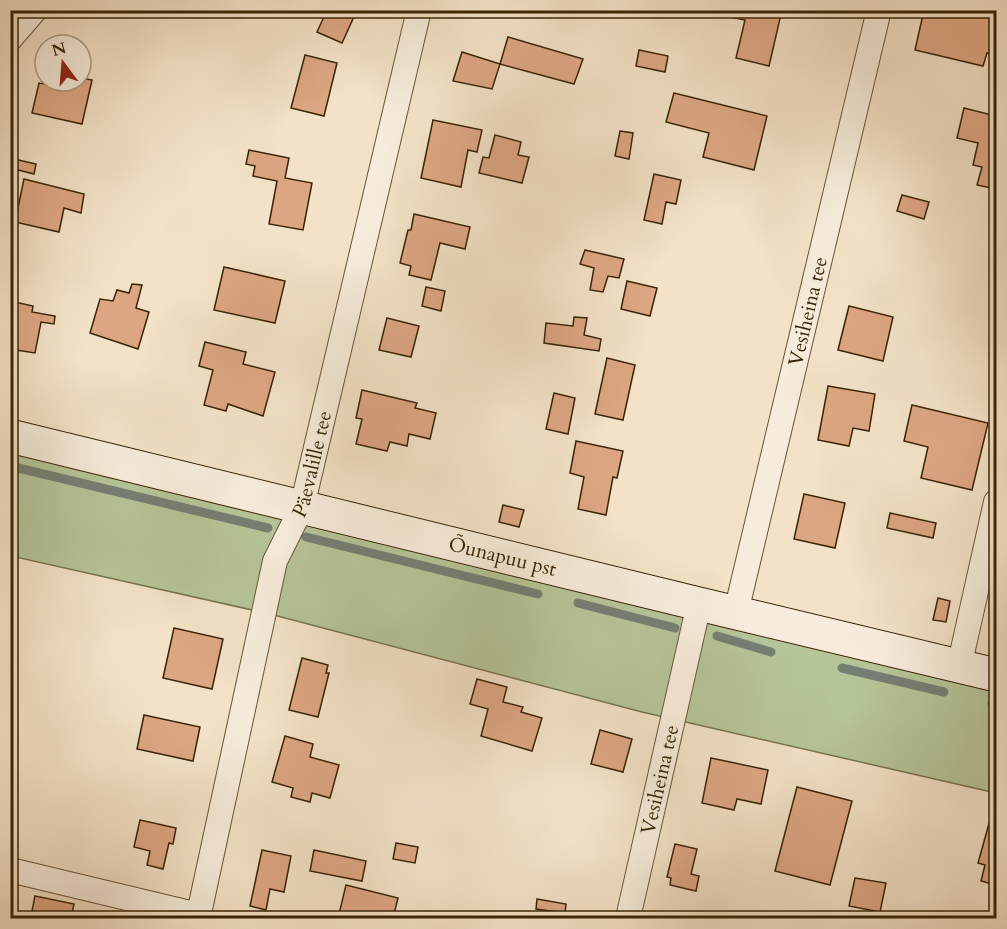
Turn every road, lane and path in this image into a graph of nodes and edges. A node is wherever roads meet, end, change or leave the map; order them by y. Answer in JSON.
{"nodes":[{"id":1,"x":34,"y":10,"type":"edge"},
{"id":2,"x":419,"y":10,"type":"edge"},
{"id":3,"x":879,"y":10,"type":"edge"},
{"id":4,"x":10,"y":39,"type":"edge"},
{"id":5,"x":10,"y":436,"type":"edge"},
{"id":6,"x":996,"y":502,"type":"edge"},
{"id":7,"x":302,"y":507,"type":"junction"},
{"id":8,"x":699,"y":604,"type":"junction"},
{"id":9,"x":736,"y":612,"type":"junction"},
{"id":10,"x":959,"y":667,"type":"junction"},
{"id":11,"x":996,"y":675,"type":"edge"},
{"id":12,"x":10,"y":870,"type":"edge"},
{"id":13,"x":198,"y":917,"type":"edge"},
{"id":14,"x":628,"y":918,"type":"edge"}],
"edges":[{"from":1,"to":4,"type":"street"},
{"from":2,"to":7,"type":"street","name":"Päevalille tee"},
{"from":3,"to":9,"type":"street","name":"Vesiheina tee"},
{"from":5,"to":7,"type":"street","name":"Õunapuu pst"},
{"from":6,"to":10,"type":"street"},
{"from":7,"to":8,"type":"street","name":"Õunapuu pst"},
{"from":7,"to":13,"type":"street","name":"Päevalille tee"},
{"from":8,"to":9,"type":"street","name":"Õunapuu pst"},
{"from":8,"to":14,"type":"street","name":"Vesiheina tee"},
{"from":9,"to":10,"type":"street","name":"Õunapuu pst"},
{"from":10,"to":11,"type":"street","name":"Õunapuu pst"},
{"from":12,"to":13,"type":"street","name":"Päevalille tee"}]}
